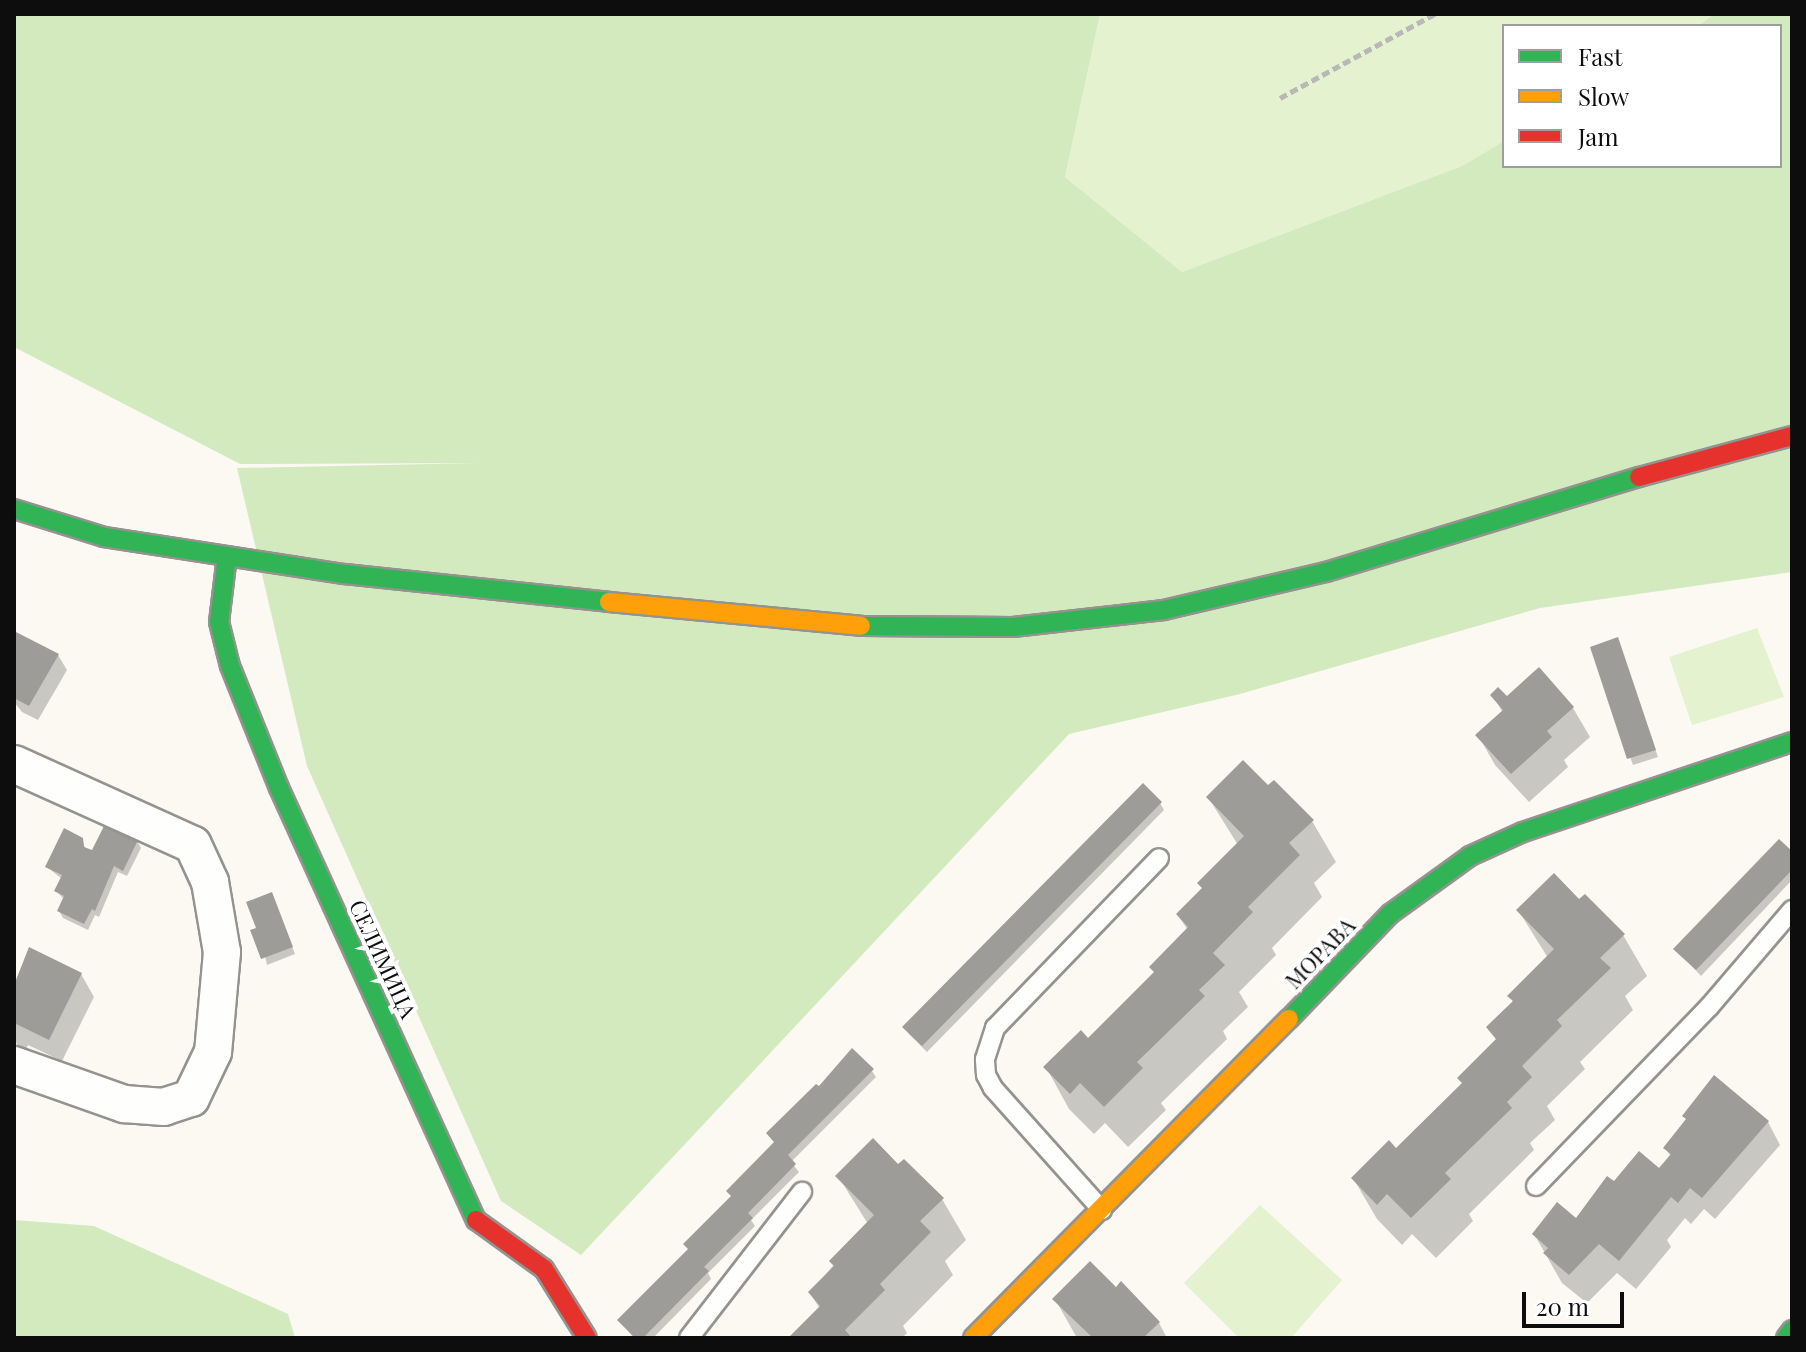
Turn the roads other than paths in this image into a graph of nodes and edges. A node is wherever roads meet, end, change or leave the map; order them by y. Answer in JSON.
{"nodes":[{"id":1,"x":1792,"y":436,"type":"edge"},
{"id":2,"x":14,"y":509,"type":"edge"},
{"id":3,"x":227,"y":556,"type":"junction"},
{"id":4,"x":1792,"y":742,"type":"edge"},
{"id":5,"x":14,"y":764,"type":"edge"},
{"id":6,"x":1159,"y":858,"type":"dead end"},
{"id":7,"x":1792,"y":910,"type":"edge"},
{"id":8,"x":14,"y":1065,"type":"edge"},
{"id":9,"x":1536,"y":1186,"type":"dead end"},
{"id":10,"x":802,"y":1192,"type":"dead end"},
{"id":11,"x":1102,"y":1210,"type":"junction"},
{"id":12,"x":1792,"y":1330,"type":"edge"},
{"id":13,"x":587,"y":1338,"type":"edge"},
{"id":14,"x":689,"y":1338,"type":"edge"},
{"id":15,"x":973,"y":1338,"type":"edge"},
{"id":16,"x":1786,"y":1338,"type":"edge"}],
"edges":[{"from":1,"to":3,"type":"street"},
{"from":2,"to":3,"type":"street"},
{"from":3,"to":13,"type":"street","name":"СЕЛИМИЦА"},
{"from":4,"to":11,"type":"street","name":"МОРАВА"},
{"from":5,"to":8,"type":"street"},
{"from":6,"to":11,"type":"lane"},
{"from":7,"to":9,"type":"lane"},
{"from":10,"to":14,"type":"lane"},
{"from":11,"to":15,"type":"street","name":"МОРАВА"},
{"from":12,"to":16,"type":"street"}]}
